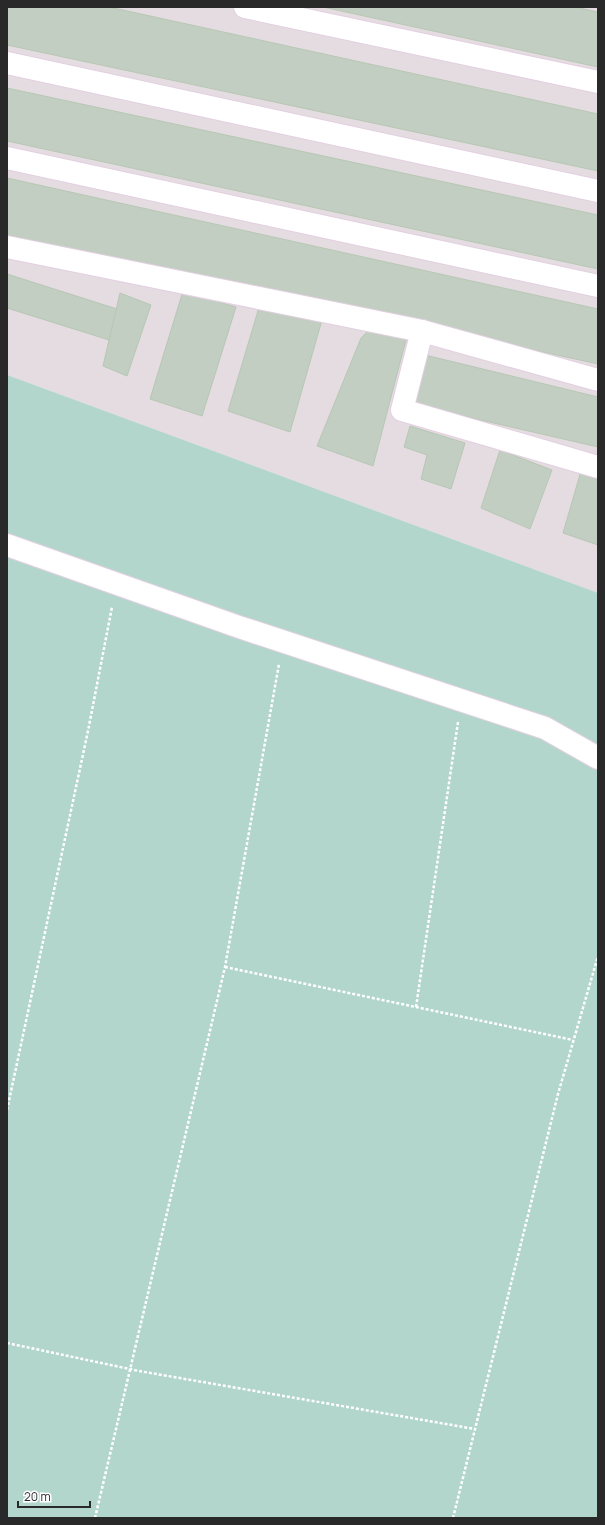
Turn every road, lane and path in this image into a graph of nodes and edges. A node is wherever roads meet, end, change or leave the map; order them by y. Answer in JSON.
{"nodes":[{"id":1,"x":245,"y":7,"type":"edge"},
{"id":2,"x":7,"y":63,"type":"edge"},
{"id":3,"x":598,"y":82,"type":"edge"},
{"id":4,"x":7,"y":158,"type":"edge"},
{"id":5,"x":598,"y":191,"type":"edge"},
{"id":6,"x":7,"y":247,"type":"edge"},
{"id":7,"x":598,"y":286,"type":"edge"},
{"id":8,"x":422,"y":331,"type":"junction"},
{"id":9,"x":598,"y":380,"type":"edge"},
{"id":10,"x":598,"y":467,"type":"edge"},
{"id":11,"x":7,"y":545,"type":"edge"},
{"id":12,"x":116,"y":584,"type":"junction"},
{"id":13,"x":283,"y":642,"type":"junction"},
{"id":14,"x":461,"y":700,"type":"junction"},
{"id":15,"x":598,"y":758,"type":"edge"},
{"id":16,"x":598,"y":956,"type":"edge"},
{"id":17,"x":225,"y":967,"type":"junction"},
{"id":18,"x":416,"y":1007,"type":"junction"},
{"id":19,"x":574,"y":1040,"type":"junction"},
{"id":20,"x":7,"y":1110,"type":"edge"},
{"id":21,"x":7,"y":1343,"type":"edge"},
{"id":22,"x":130,"y":1369,"type":"junction"},
{"id":23,"x":475,"y":1429,"type":"junction"},
{"id":24,"x":95,"y":1518,"type":"edge"},
{"id":25,"x":453,"y":1518,"type":"edge"}],
"edges":[{"from":1,"to":3,"type":"lane"},
{"from":2,"to":5,"type":"lane"},
{"from":4,"to":7,"type":"lane"},
{"from":6,"to":8,"type":"lane"},
{"from":8,"to":9,"type":"lane"},
{"from":8,"to":10,"type":"lane"},
{"from":11,"to":12,"type":"lane"},
{"from":12,"to":13,"type":"lane"},
{"from":12,"to":20,"type":"path"},
{"from":13,"to":14,"type":"lane"},
{"from":13,"to":17,"type":"path"},
{"from":14,"to":15,"type":"lane"},
{"from":14,"to":18,"type":"path"},
{"from":16,"to":19,"type":"path"},
{"from":17,"to":18,"type":"path"},
{"from":17,"to":22,"type":"path"},
{"from":18,"to":19,"type":"path"},
{"from":19,"to":23,"type":"path"},
{"from":21,"to":22,"type":"path"},
{"from":22,"to":23,"type":"path"},
{"from":22,"to":24,"type":"path"},
{"from":23,"to":25,"type":"path"}]}
